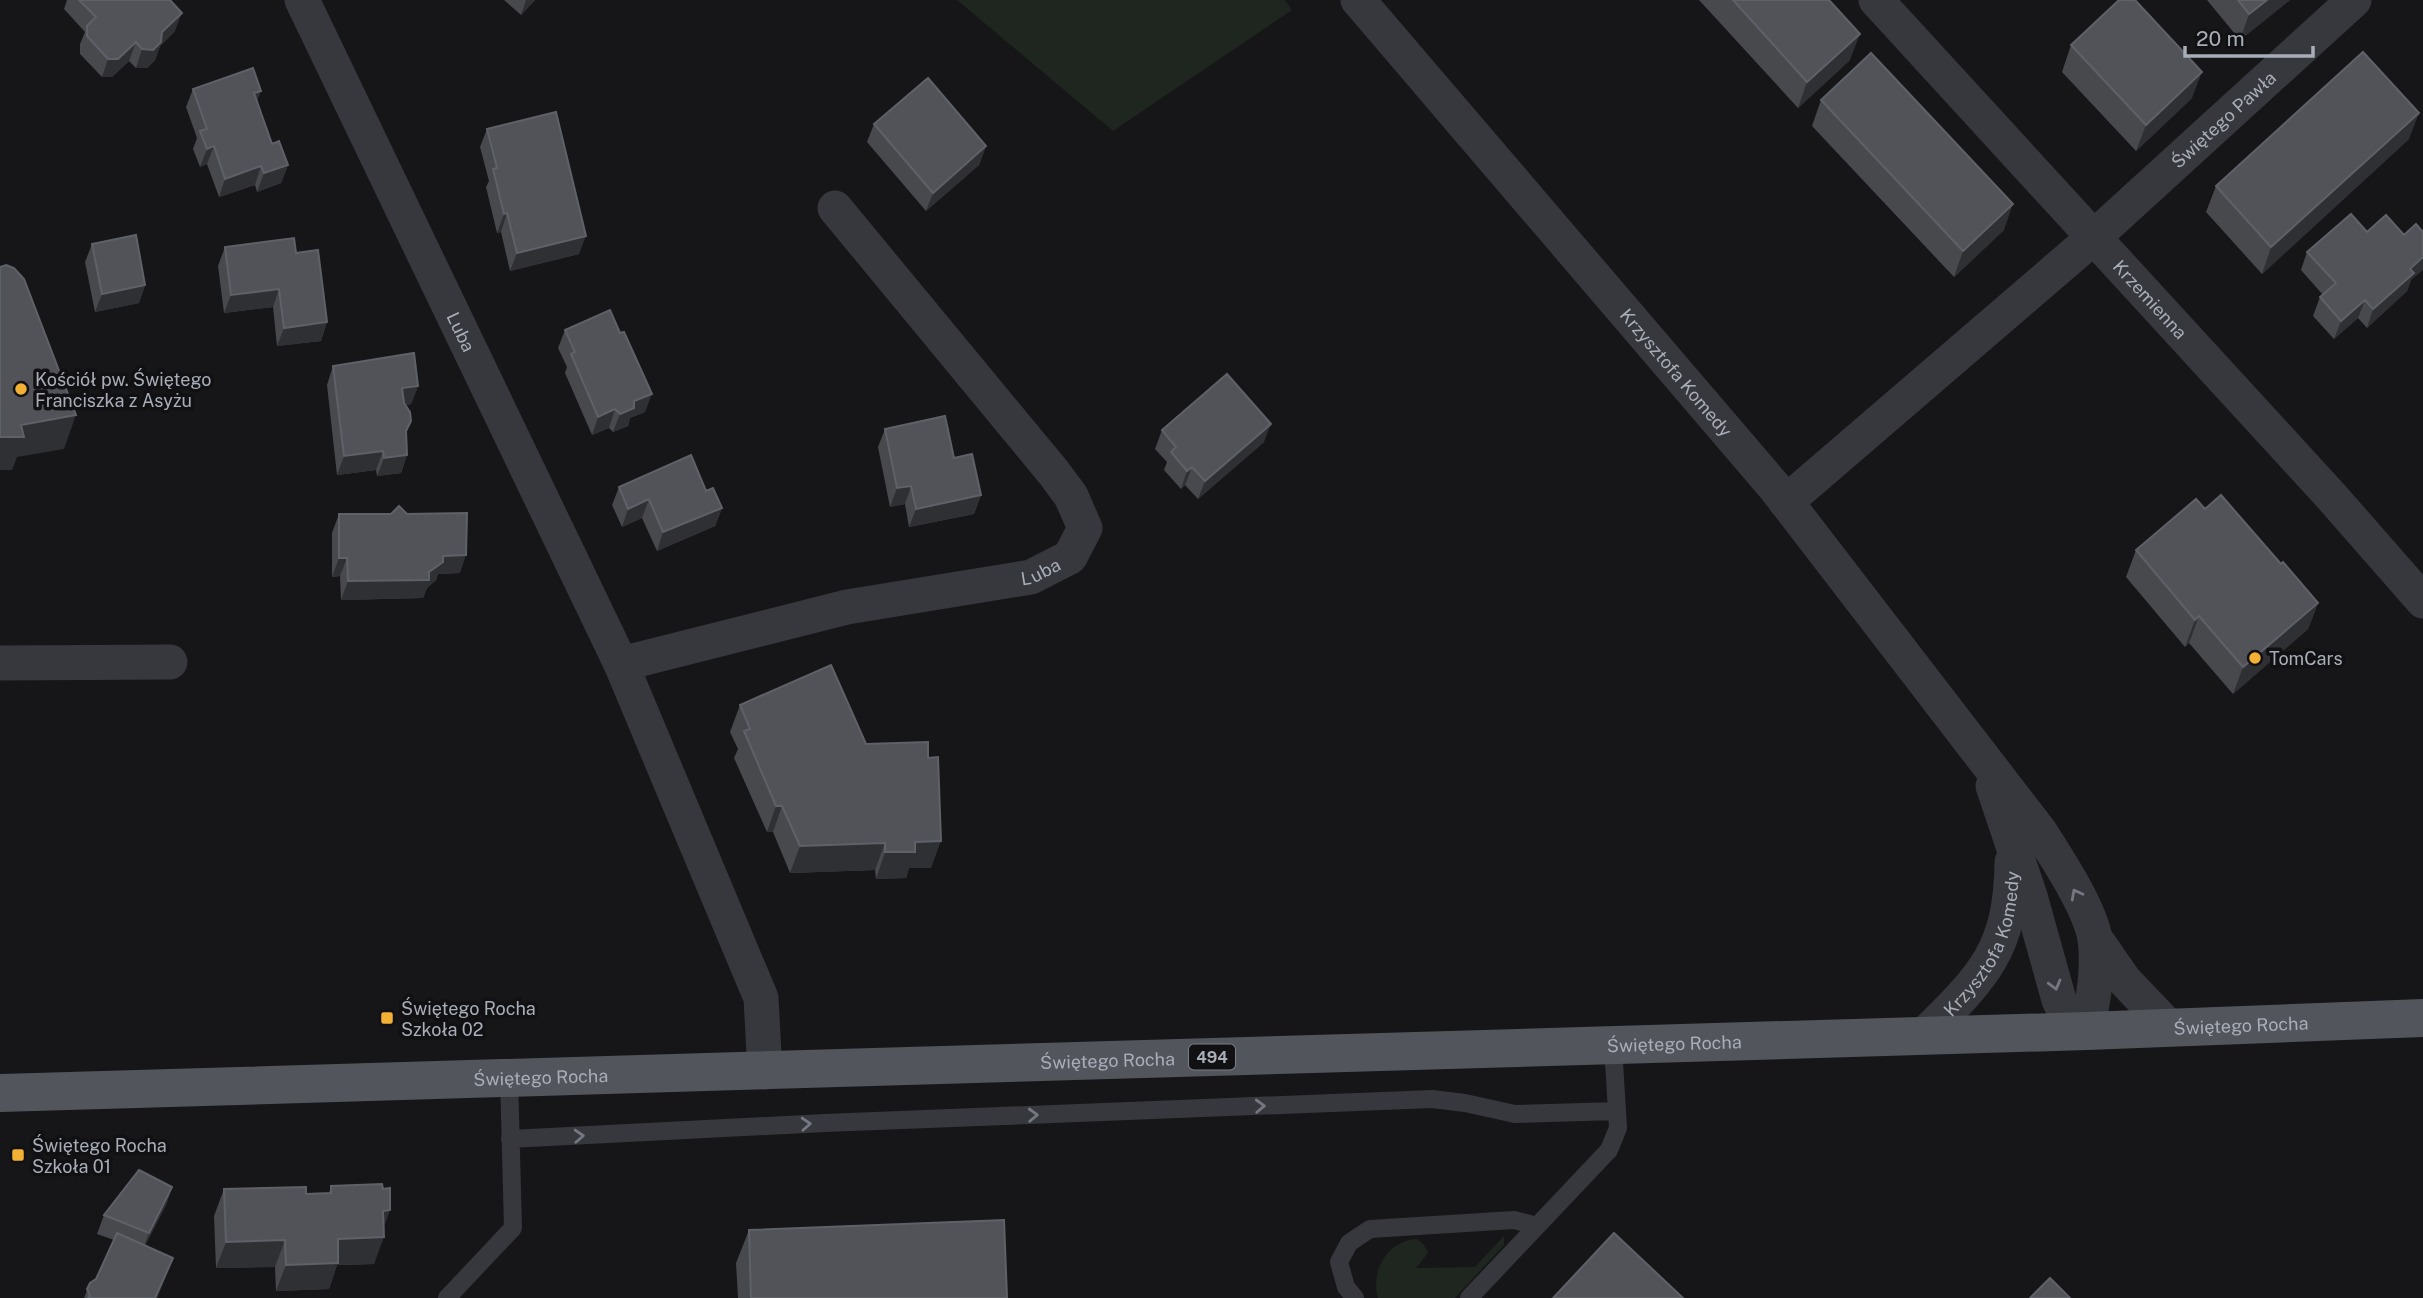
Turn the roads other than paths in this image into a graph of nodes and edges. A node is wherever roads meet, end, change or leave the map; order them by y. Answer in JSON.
{"nodes":[{"id":1,"x":302,"y":0,"type":"edge"},
{"id":2,"x":1358,"y":0,"type":"edge"},
{"id":3,"x":1876,"y":0,"type":"edge"},
{"id":4,"x":2354,"y":0,"type":"edge"},
{"id":5,"x":835,"y":208,"type":"dead end"},
{"id":6,"x":2093,"y":238,"type":"junction"},
{"id":7,"x":1786,"y":502,"type":"junction"},
{"id":8,"x":2423,"y":601,"type":"edge"},
{"id":9,"x":170,"y":662,"type":"dead end"},
{"id":10,"x":0,"y":663,"type":"edge"},
{"id":11,"x":621,"y":664,"type":"junction"},
{"id":12,"x":1983,"y":756,"type":"junction"},
{"id":13,"x":2013,"y":841,"type":"junction"},
{"id":14,"x":2094,"y":936,"type":"junction"},
{"id":15,"x":2423,"y":1018,"type":"edge"},
{"id":16,"x":2169,"y":1027,"type":"junction"},
{"id":17,"x":2080,"y":1031,"type":"junction"},
{"id":18,"x":1924,"y":1035,"type":"junction"},
{"id":19,"x":1613,"y":1045,"type":"junction"},
{"id":20,"x":765,"y":1072,"type":"junction"},
{"id":21,"x":509,"y":1077,"type":"junction"},
{"id":22,"x":0,"y":1093,"type":"edge"},
{"id":23,"x":1617,"y":1111,"type":"junction"},
{"id":24,"x":510,"y":1139,"type":"junction"},
{"id":25,"x":1537,"y":1226,"type":"junction"},
{"id":26,"x":447,"y":1298,"type":"edge"},
{"id":27,"x":1355,"y":1298,"type":"edge"},
{"id":28,"x":1469,"y":1298,"type":"edge"}],
"edges":[{"from":1,"to":11,"type":"street","name":"Luba"},
{"from":2,"to":7,"type":"street","name":"Krzysztofa Komedy"},
{"from":3,"to":6,"type":"street","name":"Krzemienna"},
{"from":4,"to":6,"type":"street","name":"Świętego Pawła"},
{"from":5,"to":11,"type":"street","name":"Luba"},
{"from":6,"to":7,"type":"street","name":"Świętego Pawła"},
{"from":6,"to":8,"type":"street","name":"Krzemienna"},
{"from":7,"to":12,"type":"street","name":"Krzysztofa Komedy"},
{"from":9,"to":10,"type":"street"},
{"from":11,"to":20,"type":"street","name":"Luba"},
{"from":12,"to":13,"type":"street","name":"Krzysztofa Komedy"},
{"from":14,"to":12,"type":"street","name":"Krzysztofa Komedy","one_way":true},
{"from":13,"to":17,"type":"street","name":"Krzysztofa Komedy","one_way":true},
{"from":13,"to":18,"type":"street","name":"Krzysztofa Komedy"},
{"from":14,"to":16,"type":"street","name":"Krzysztofa Komedy"},
{"from":14,"to":17,"type":"street","name":"Krzysztofa Komedy"},
{"from":15,"to":16,"type":"main road","name":"Świętego Rocha","number":"494"},
{"from":16,"to":17,"type":"main road","name":"Świętego Rocha","number":"494"},
{"from":17,"to":18,"type":"main road","name":"Świętego Rocha","number":"494"},
{"from":18,"to":19,"type":"main road","name":"Świętego Rocha","number":"494"},
{"from":19,"to":20,"type":"main road","name":"Świętego Rocha","number":"494"},
{"from":19,"to":23,"type":"lane"},
{"from":20,"to":21,"type":"main road","name":"Świętego Rocha","number":"494"},
{"from":21,"to":22,"type":"main road","name":"Świętego Rocha","number":"494"},
{"from":21,"to":24,"type":"lane"},
{"from":24,"to":23,"type":"lane","one_way":true},
{"from":23,"to":25,"type":"lane"},
{"from":24,"to":26,"type":"lane"},
{"from":25,"to":27,"type":"lane"},
{"from":25,"to":28,"type":"lane"}]}
